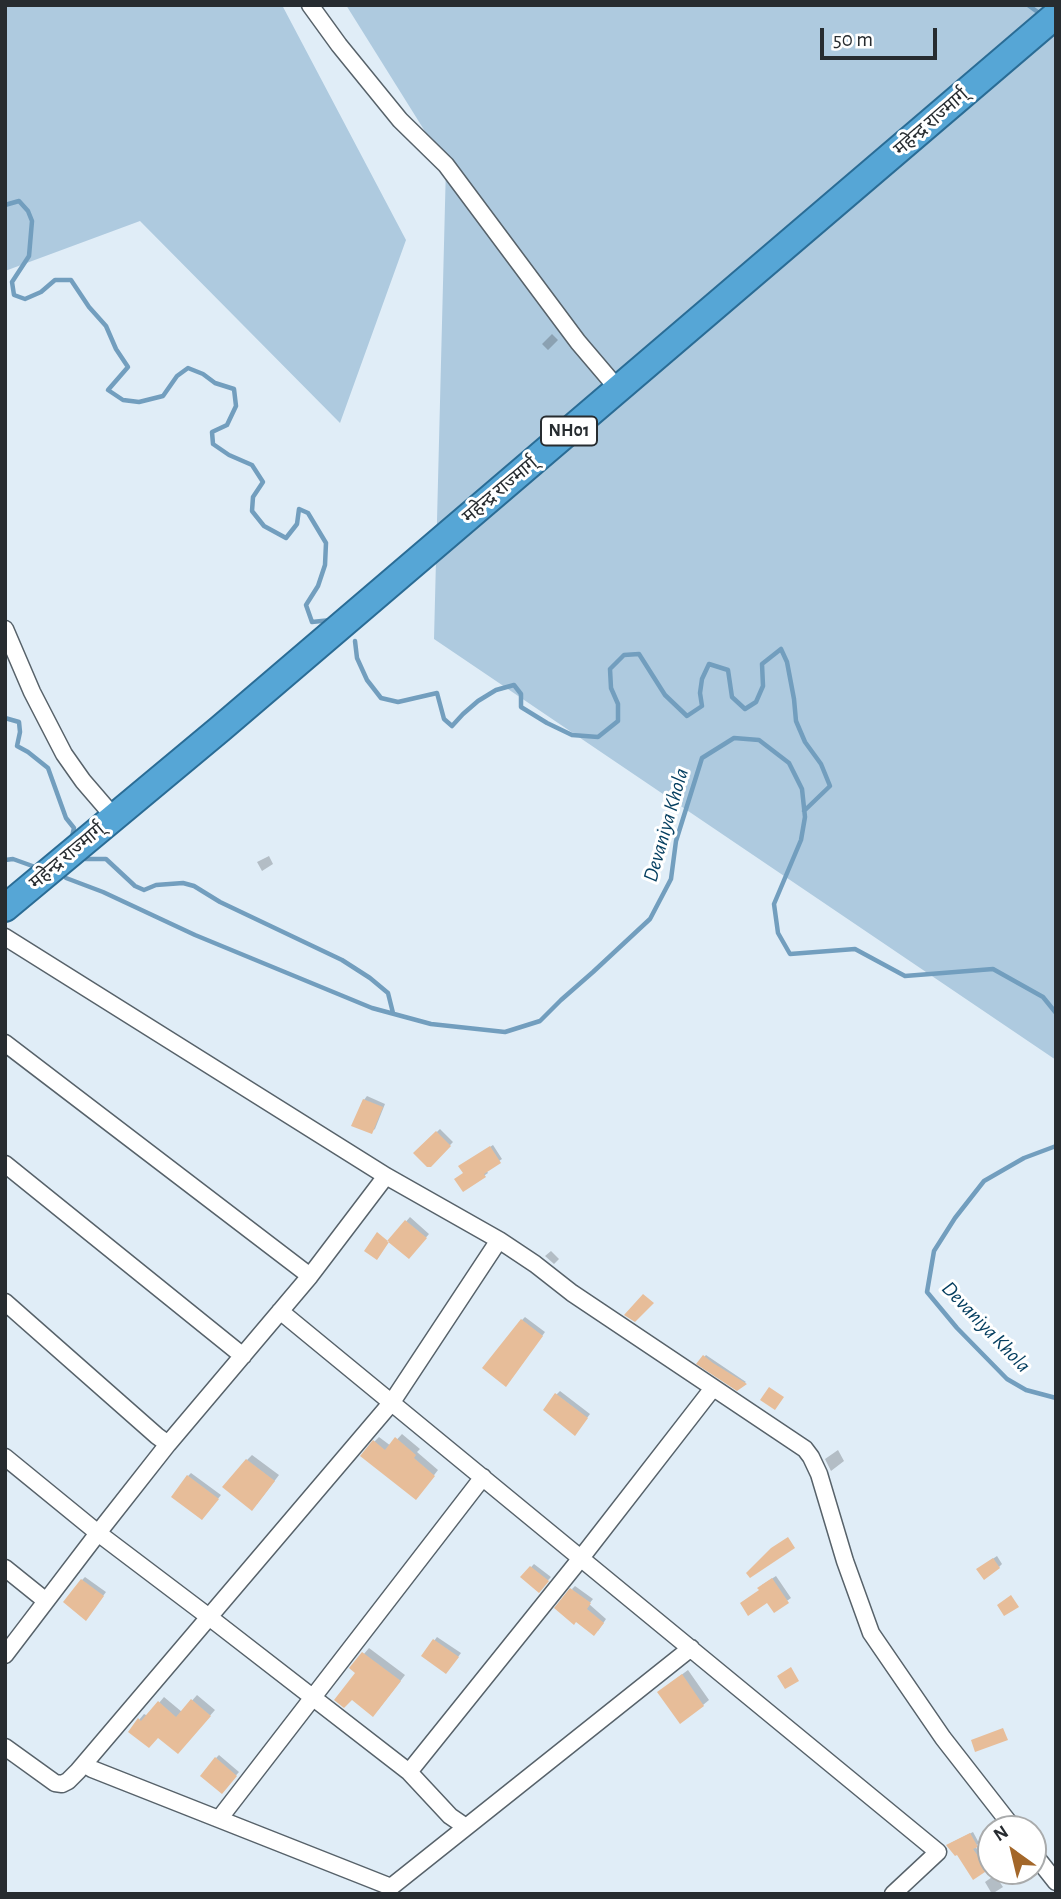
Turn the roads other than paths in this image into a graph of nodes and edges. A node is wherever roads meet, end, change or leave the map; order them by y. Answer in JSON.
{"nodes":[{"id":1,"x":310,"y":5,"type":"edge"},
{"id":2,"x":1056,"y":15,"type":"edge"},
{"id":3,"x":618,"y":389,"type":"junction"},
{"id":4,"x":5,"y":629,"type":"edge"},
{"id":5,"x":114,"y":817,"type":"junction"},
{"id":6,"x":15,"y":900,"type":"edge"},
{"id":7,"x":5,"y":937,"type":"edge"},
{"id":8,"x":5,"y":1043,"type":"edge"},
{"id":9,"x":5,"y":1164,"type":"edge"},
{"id":10,"x":386,"y":1176,"type":"junction"},
{"id":11,"x":499,"y":1240,"type":"junction"},
{"id":12,"x":310,"y":1276,"type":"junction"},
{"id":13,"x":5,"y":1302,"type":"edge"},
{"id":14,"x":281,"y":1311,"type":"junction"},
{"id":15,"x":243,"y":1356,"type":"junction"},
{"id":16,"x":713,"y":1388,"type":"junction"},
{"id":17,"x":392,"y":1402,"type":"junction"},
{"id":18,"x":168,"y":1444,"type":"junction"},
{"id":19,"x":5,"y":1457,"type":"edge"},
{"id":20,"x":483,"y":1477,"type":"junction"},
{"id":21,"x":98,"y":1533,"type":"junction"},
{"id":22,"x":581,"y":1558,"type":"junction"},
{"id":23,"x":5,"y":1568,"type":"edge"},
{"id":24,"x":46,"y":1601,"type":"junction"},
{"id":25,"x":209,"y":1617,"type":"junction"},
{"id":26,"x":691,"y":1648,"type":"junction"},
{"id":27,"x":5,"y":1655,"type":"edge"},
{"id":28,"x":313,"y":1698,"type":"junction"},
{"id":29,"x":5,"y":1747,"type":"edge"},
{"id":30,"x":85,"y":1764,"type":"junction"},
{"id":31,"x":409,"y":1772,"type":"junction"},
{"id":32,"x":1003,"y":1815,"type":"edge"},
{"id":33,"x":219,"y":1819,"type":"junction"},
{"id":34,"x":466,"y":1827,"type":"junction"},
{"id":35,"x":893,"y":1894,"type":"edge"}],
"edges":[{"from":1,"to":3,"type":"street"},
{"from":2,"to":3,"type":"highway","name":"महेन्द्र राज्मार्ग्","number":"NH01"},
{"from":3,"to":5,"type":"highway","name":"महेन्द्र राज्मार्ग्","number":"NH01"},
{"from":4,"to":5,"type":"street"},
{"from":5,"to":6,"type":"highway","name":"महेन्द्र राज्मार्ग्","number":"NH01"},
{"from":7,"to":10,"type":"street"},
{"from":8,"to":12,"type":"street"},
{"from":9,"to":15,"type":"street"},
{"from":10,"to":11,"type":"street"},
{"from":10,"to":12,"type":"street"},
{"from":11,"to":16,"type":"street"},
{"from":11,"to":17,"type":"street"},
{"from":12,"to":14,"type":"street"},
{"from":13,"to":18,"type":"street"},
{"from":14,"to":15,"type":"street"},
{"from":14,"to":17,"type":"street"},
{"from":15,"to":18,"type":"street"},
{"from":16,"to":22,"type":"street"},
{"from":16,"to":32,"type":"street"},
{"from":17,"to":20,"type":"street"},
{"from":17,"to":25,"type":"street"},
{"from":18,"to":21,"type":"street"},
{"from":19,"to":21,"type":"street"},
{"from":20,"to":22,"type":"street"},
{"from":20,"to":28,"type":"street"},
{"from":21,"to":24,"type":"street"},
{"from":21,"to":25,"type":"street"},
{"from":22,"to":26,"type":"street"},
{"from":22,"to":31,"type":"street"},
{"from":23,"to":24,"type":"street"},
{"from":24,"to":27,"type":"street"},
{"from":25,"to":28,"type":"street"},
{"from":25,"to":30,"type":"street"},
{"from":26,"to":34,"type":"street"},
{"from":26,"to":35,"type":"street"},
{"from":28,"to":31,"type":"street"},
{"from":28,"to":33,"type":"street"},
{"from":29,"to":30,"type":"street"},
{"from":30,"to":33,"type":"street"},
{"from":31,"to":34,"type":"street"},
{"from":33,"to":34,"type":"street"}]}
